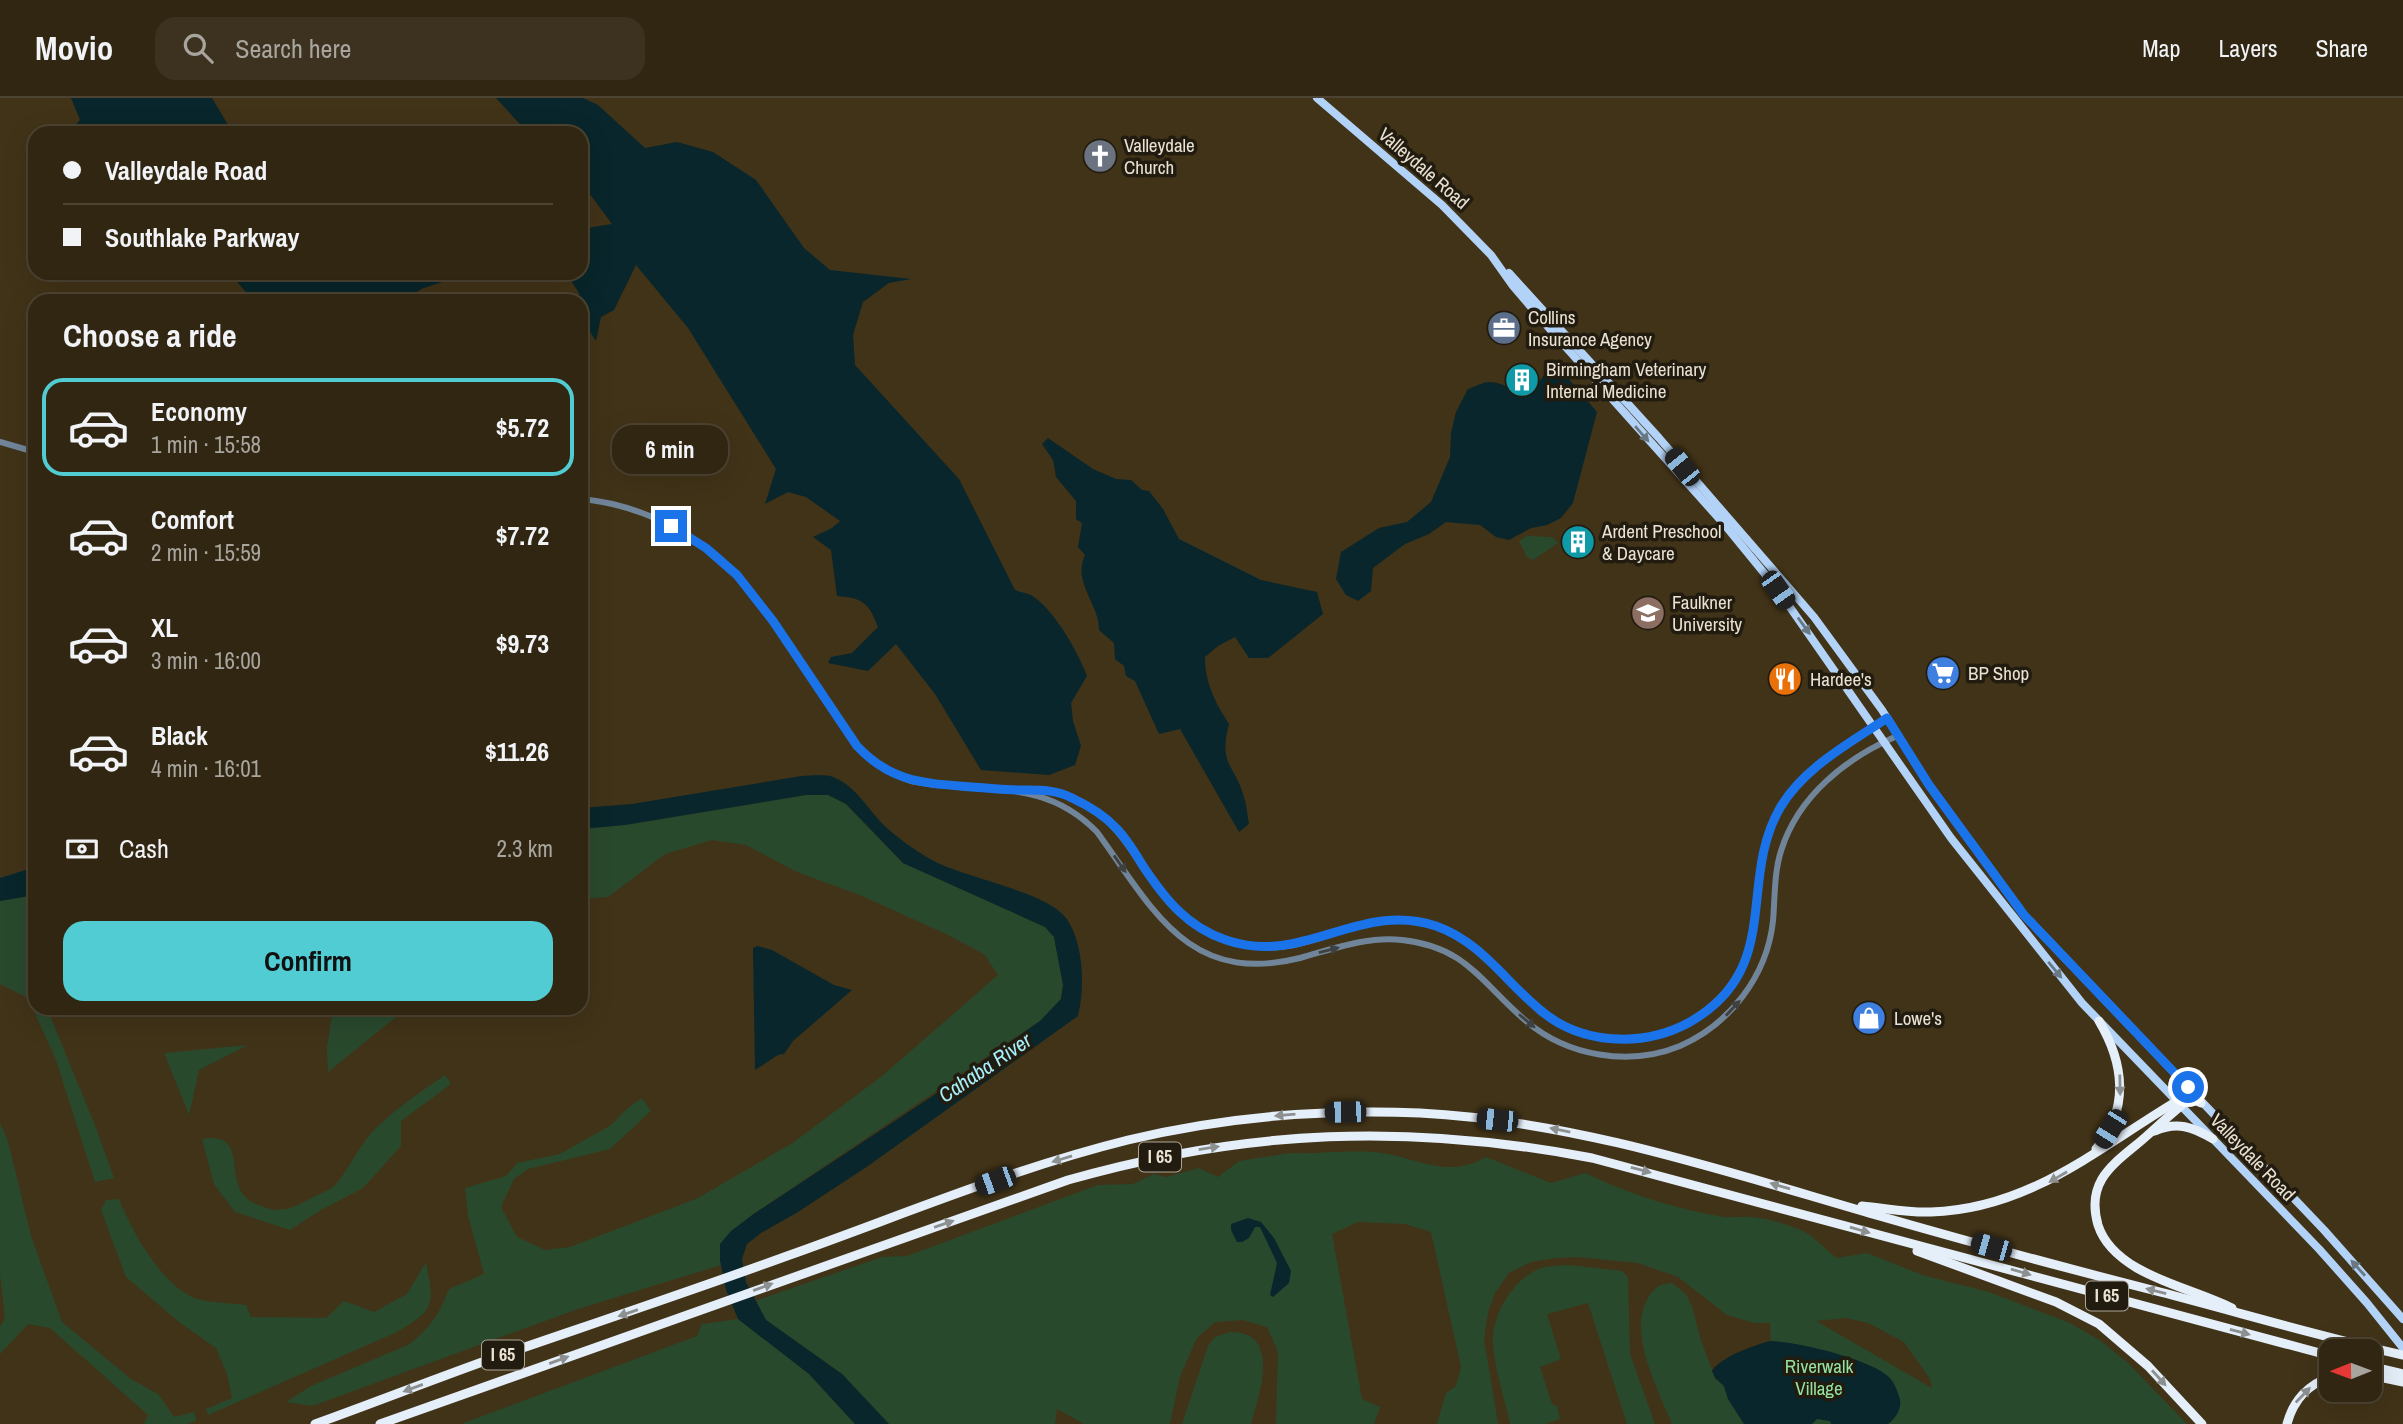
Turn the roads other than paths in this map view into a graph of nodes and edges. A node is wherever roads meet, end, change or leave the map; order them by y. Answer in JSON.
{"nodes":[{"id":1,"x":1317,"y":98,"type":"edge"},
{"id":2,"x":1504,"y":269,"type":"junction"},
{"id":3,"x":0,"y":442,"type":"edge"},
{"id":4,"x":28,"y":450,"type":"edge"},
{"id":5,"x":588,"y":500,"type":"edge"},
{"id":6,"x":1887,"y":718,"type":"junction"},
{"id":7,"x":1874,"y":727,"type":"junction"},
{"id":8,"x":1897,"y":736,"type":"junction"},
{"id":9,"x":1884,"y":741,"type":"junction"},
{"id":10,"x":1018,"y":790,"type":"junction"},
{"id":11,"x":1745,"y":961,"type":"junction"},
{"id":12,"x":1760,"y":968,"type":"junction"},
{"id":13,"x":2099,"y":1021,"type":"junction"},
{"id":14,"x":2184,"y":1098,"type":"junction"},
{"id":15,"x":2202,"y":1103,"type":"joint"},
{"id":16,"x":2150,"y":1133,"type":"junction"},
{"id":17,"x":2213,"y":1139,"type":"junction"},
{"id":18,"x":2091,"y":1156,"type":"junction"},
{"id":19,"x":1846,"y":1205,"type":"junction"},
{"id":20,"x":1884,"y":1236,"type":"junction"},
{"id":21,"x":2245,"y":1315,"type":"junction"},
{"id":22,"x":2403,"y":1319,"type":"edge"},
{"id":23,"x":2403,"y":1348,"type":"edge"},
{"id":24,"x":2319,"y":1353,"type":"edge"},
{"id":25,"x":2403,"y":1355,"type":"edge"},
{"id":26,"x":2382,"y":1372,"type":"edge"},
{"id":27,"x":2403,"y":1374,"type":"edge"},
{"id":28,"x":2382,"y":1375,"type":"edge"},
{"id":29,"x":2388,"y":1375,"type":"junction"},
{"id":30,"x":2319,"y":1382,"type":"edge"},
{"id":31,"x":2403,"y":1382,"type":"edge"},
{"id":32,"x":315,"y":1424,"type":"edge"},
{"id":33,"x":380,"y":1424,"type":"edge"},
{"id":34,"x":2202,"y":1424,"type":"edge"},
{"id":35,"x":2287,"y":1424,"type":"edge"}],
"edges":[{"from":1,"to":2,"type":"main road","name":"Valleydale Road"},
{"from":2,"to":6,"type":"main road","name":"Valleydale Road"},
{"from":2,"to":7,"type":"main road","name":"Valleydale Road","one_way":true},
{"from":3,"to":4,"type":"street"},
{"from":5,"to":10,"type":"street"},
{"from":6,"to":7,"type":"street"},
{"from":6,"to":8,"type":"main road","name":"Valleydale Road"},
{"from":7,"to":9,"type":"main road","name":"Valleydale Road"},
{"from":7,"to":11,"type":"street"},
{"from":8,"to":9,"type":"street"},
{"from":8,"to":14,"type":"main road","name":"Valleydale Road"},
{"from":9,"to":12,"type":"street"},
{"from":9,"to":13,"type":"main road","name":"Valleydale Road","one_way":true},
{"from":10,"to":11,"type":"street"},
{"from":10,"to":12,"type":"street","one_way":true},
{"from":11,"to":12,"type":"street"},
{"from":13,"to":14,"type":"main road","name":"Valleydale Road"},
{"from":13,"to":18,"type":"highway","one_way":true},
{"from":14,"to":15,"type":"highway"},
{"from":14,"to":16,"type":"highway"},
{"from":14,"to":17,"type":"main road","name":"Valleydale Road"},
{"from":14,"to":18,"type":"highway"},
{"from":22,"to":15,"type":"main road","name":"Valleydale Road","one_way":true},
{"from":16,"to":17,"type":"highway"},
{"from":16,"to":21,"type":"highway"},
{"from":17,"to":23,"type":"main road","name":"Valleydale Road"},
{"from":18,"to":19,"type":"highway","one_way":true},
{"from":21,"to":19,"type":"highway","number":"I 65","one_way":true},
{"from":19,"to":32,"type":"highway","number":"I 65","one_way":true},
{"from":20,"to":24,"type":"highway","number":"I 65","one_way":true},
{"from":33,"to":20,"type":"highway","number":"I 65","one_way":true},
{"from":20,"to":34,"type":"highway","one_way":true},
{"from":21,"to":25,"type":"highway","number":"I 65"},
{"from":26,"to":29,"type":"highway"},
{"from":27,"to":29,"type":"highway"},
{"from":28,"to":29,"type":"highway"},
{"from":29,"to":31,"type":"highway"},
{"from":35,"to":30,"type":"highway","one_way":true}]}
